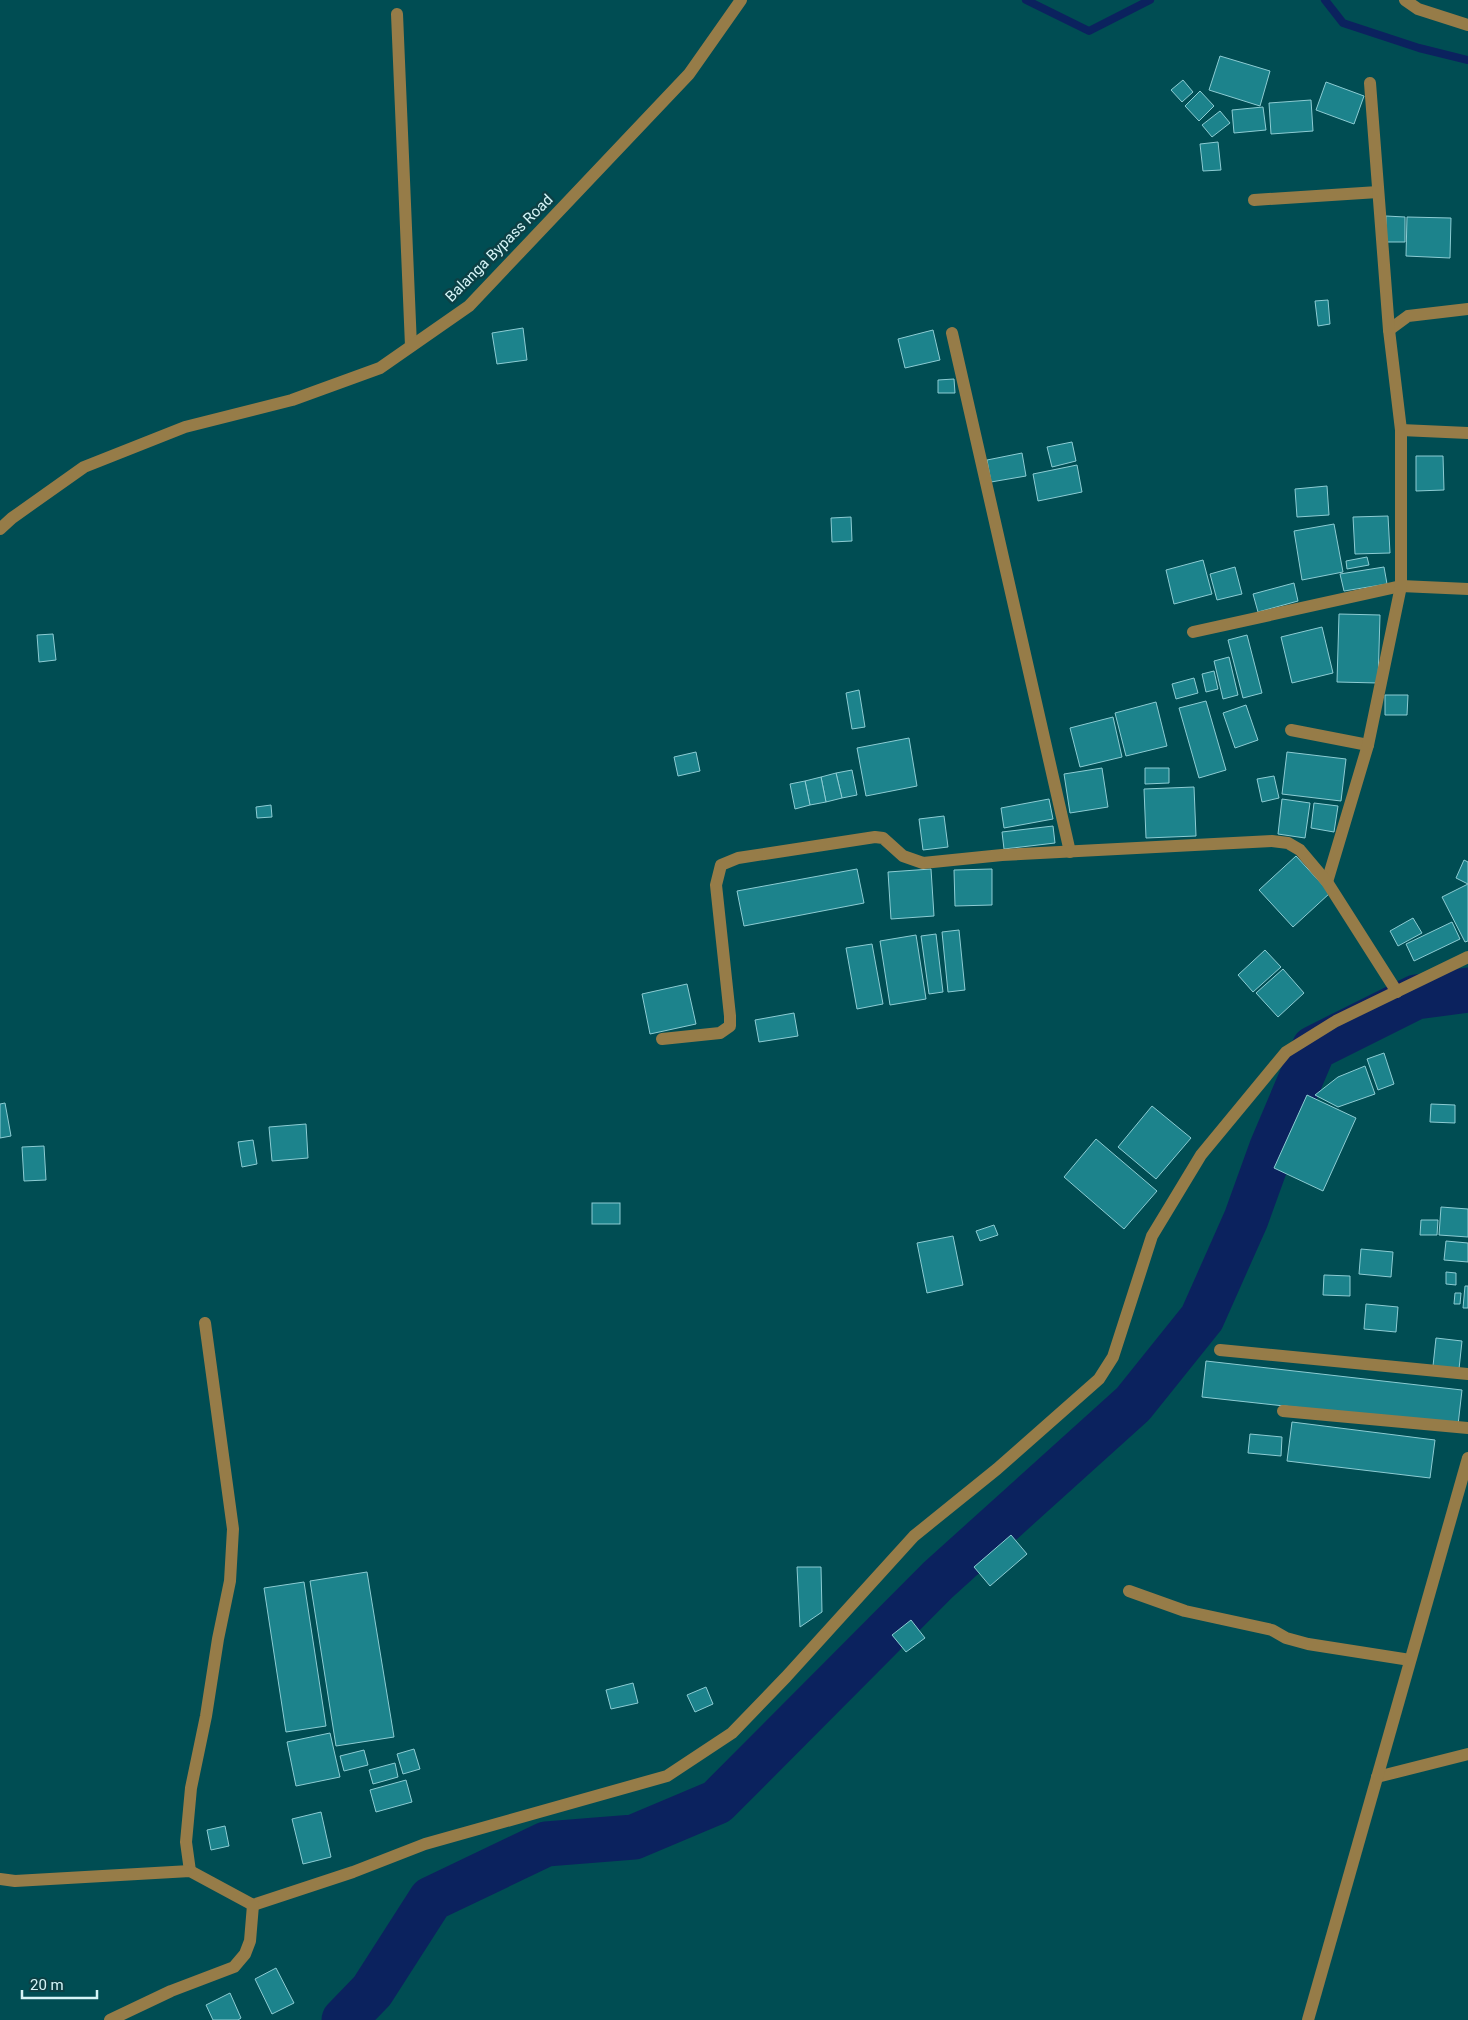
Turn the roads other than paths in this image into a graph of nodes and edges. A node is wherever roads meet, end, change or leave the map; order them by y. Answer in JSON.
{"nodes":[{"id":1,"x":741,"y":0,"type":"edge"},
{"id":2,"x":1405,"y":0,"type":"edge"},
{"id":3,"x":397,"y":14,"type":"dead end"},
{"id":4,"x":1468,"y":25,"type":"edge"},
{"id":5,"x":1370,"y":83,"type":"dead end"},
{"id":6,"x":1378,"y":192,"type":"junction"},
{"id":7,"x":1254,"y":200,"type":"dead end"},
{"id":8,"x":1468,"y":309,"type":"edge"},
{"id":9,"x":1389,"y":330,"type":"junction"},
{"id":10,"x":952,"y":333,"type":"dead end"},
{"id":11,"x":411,"y":346,"type":"junction"},
{"id":12,"x":1401,"y":430,"type":"junction"},
{"id":13,"x":1468,"y":433,"type":"edge"},
{"id":14,"x":0,"y":529,"type":"edge"},
{"id":15,"x":1401,"y":586,"type":"junction"},
{"id":16,"x":1468,"y":589,"type":"edge"},
{"id":17,"x":1193,"y":632,"type":"dead end"},
{"id":18,"x":1290,"y":730,"type":"dead end"},
{"id":19,"x":1368,"y":744,"type":"junction"},
{"id":20,"x":1070,"y":852,"type":"junction"},
{"id":21,"x":1327,"y":882,"type":"junction"},
{"id":22,"x":1468,"y":957,"type":"edge"},
{"id":23,"x":1397,"y":992,"type":"junction"},
{"id":24,"x":662,"y":1039,"type":"dead end"},
{"id":25,"x":205,"y":1322,"type":"dead end"},
{"id":26,"x":1220,"y":1350,"type":"dead end"},
{"id":27,"x":1468,"y":1374,"type":"edge"},
{"id":28,"x":1283,"y":1411,"type":"dead end"},
{"id":29,"x":1468,"y":1428,"type":"edge"},
{"id":30,"x":1468,"y":1458,"type":"edge"},
{"id":31,"x":1129,"y":1591,"type":"dead end"},
{"id":32,"x":1410,"y":1660,"type":"junction"},
{"id":33,"x":1468,"y":1754,"type":"edge"},
{"id":34,"x":1377,"y":1776,"type":"junction"},
{"id":35,"x":190,"y":1871,"type":"junction"},
{"id":36,"x":0,"y":1879,"type":"edge"},
{"id":37,"x":253,"y":1905,"type":"junction"},
{"id":38,"x":110,"y":2020,"type":"edge"},
{"id":39,"x":1308,"y":2020,"type":"edge"}],
"edges":[{"from":1,"to":11,"type":"street","name":"Balanga Bypass Road"},
{"from":2,"to":4,"type":"street"},
{"from":3,"to":11,"type":"street"},
{"from":5,"to":6,"type":"street"},
{"from":6,"to":7,"type":"street"},
{"from":6,"to":9,"type":"street"},
{"from":8,"to":9,"type":"street"},
{"from":9,"to":12,"type":"street"},
{"from":10,"to":20,"type":"street"},
{"from":11,"to":14,"type":"street","name":"Balanga Bypass Road"},
{"from":12,"to":13,"type":"street"},
{"from":12,"to":15,"type":"street"},
{"from":15,"to":16,"type":"street"},
{"from":15,"to":17,"type":"street"},
{"from":15,"to":19,"type":"street"},
{"from":18,"to":19,"type":"street"},
{"from":19,"to":21,"type":"street"},
{"from":20,"to":21,"type":"street"},
{"from":20,"to":24,"type":"street"},
{"from":21,"to":23,"type":"street"},
{"from":22,"to":23,"type":"street"},
{"from":23,"to":37,"type":"street"},
{"from":25,"to":35,"type":"street"},
{"from":26,"to":27,"type":"street"},
{"from":28,"to":29,"type":"street"},
{"from":30,"to":32,"type":"street"},
{"from":31,"to":32,"type":"street"},
{"from":32,"to":34,"type":"street"},
{"from":33,"to":34,"type":"street"},
{"from":34,"to":39,"type":"street"},
{"from":35,"to":36,"type":"street"},
{"from":35,"to":37,"type":"street"},
{"from":37,"to":38,"type":"street"}]}
